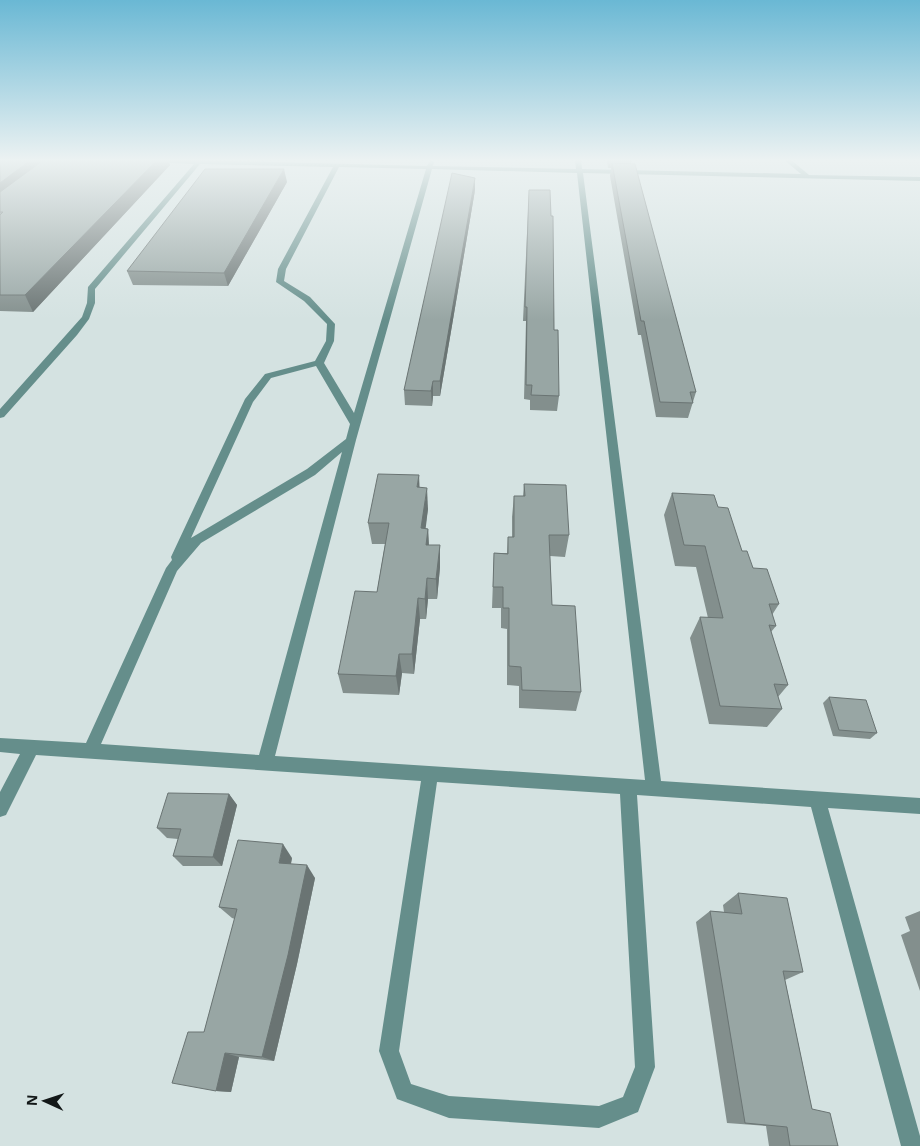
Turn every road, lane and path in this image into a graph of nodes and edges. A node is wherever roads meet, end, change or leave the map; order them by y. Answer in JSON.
{"nodes":[{"id":1,"x":156,"y":212,"type":"edge"},
{"id":2,"x":312,"y":212,"type":"edge"},
{"id":3,"x":417,"y":212,"type":"edge"},
{"id":4,"x":584,"y":212,"type":"edge"},
{"id":5,"x":319,"y":363,"type":"junction"},
{"id":6,"x":0,"y":415,"type":"edge"},
{"id":7,"x":356,"y":425,"type":"junction"},
{"id":8,"x":351,"y":440,"type":"junction"},
{"id":9,"x":172,"y":568,"type":"junction"},
{"id":10,"x":0,"y":745,"type":"edge"},
{"id":11,"x":32,"y":747,"type":"junction"},
{"id":12,"x":90,"y":752,"type":"junction"},
{"id":13,"x":265,"y":763,"type":"junction"},
{"id":14,"x":430,"y":774,"type":"junction"},
{"id":15,"x":628,"y":787,"type":"junction"},
{"id":16,"x":654,"y":789,"type":"junction"},
{"id":17,"x":817,"y":800,"type":"junction"},
{"id":18,"x":920,"y":806,"type":"edge"},
{"id":19,"x":0,"y":809,"type":"edge"},
{"id":20,"x":912,"y":1146,"type":"edge"}],
"edges":[{"from":1,"to":6,"type":"street"},
{"from":2,"to":5,"type":"street"},
{"from":3,"to":7,"type":"street"},
{"from":4,"to":16,"type":"street"},
{"from":5,"to":7,"type":"street"},
{"from":5,"to":9,"type":"street"},
{"from":7,"to":8,"type":"street"},
{"from":8,"to":9,"type":"street"},
{"from":8,"to":13,"type":"street"},
{"from":9,"to":12,"type":"street"},
{"from":10,"to":11,"type":"street"},
{"from":11,"to":12,"type":"street"},
{"from":11,"to":19,"type":"street"},
{"from":12,"to":13,"type":"street"},
{"from":13,"to":14,"type":"street"},
{"from":14,"to":15,"type":"street"},
{"from":14,"to":15,"type":"street"},
{"from":15,"to":16,"type":"street"},
{"from":16,"to":17,"type":"street"},
{"from":17,"to":18,"type":"street"},
{"from":17,"to":20,"type":"street"}]}
